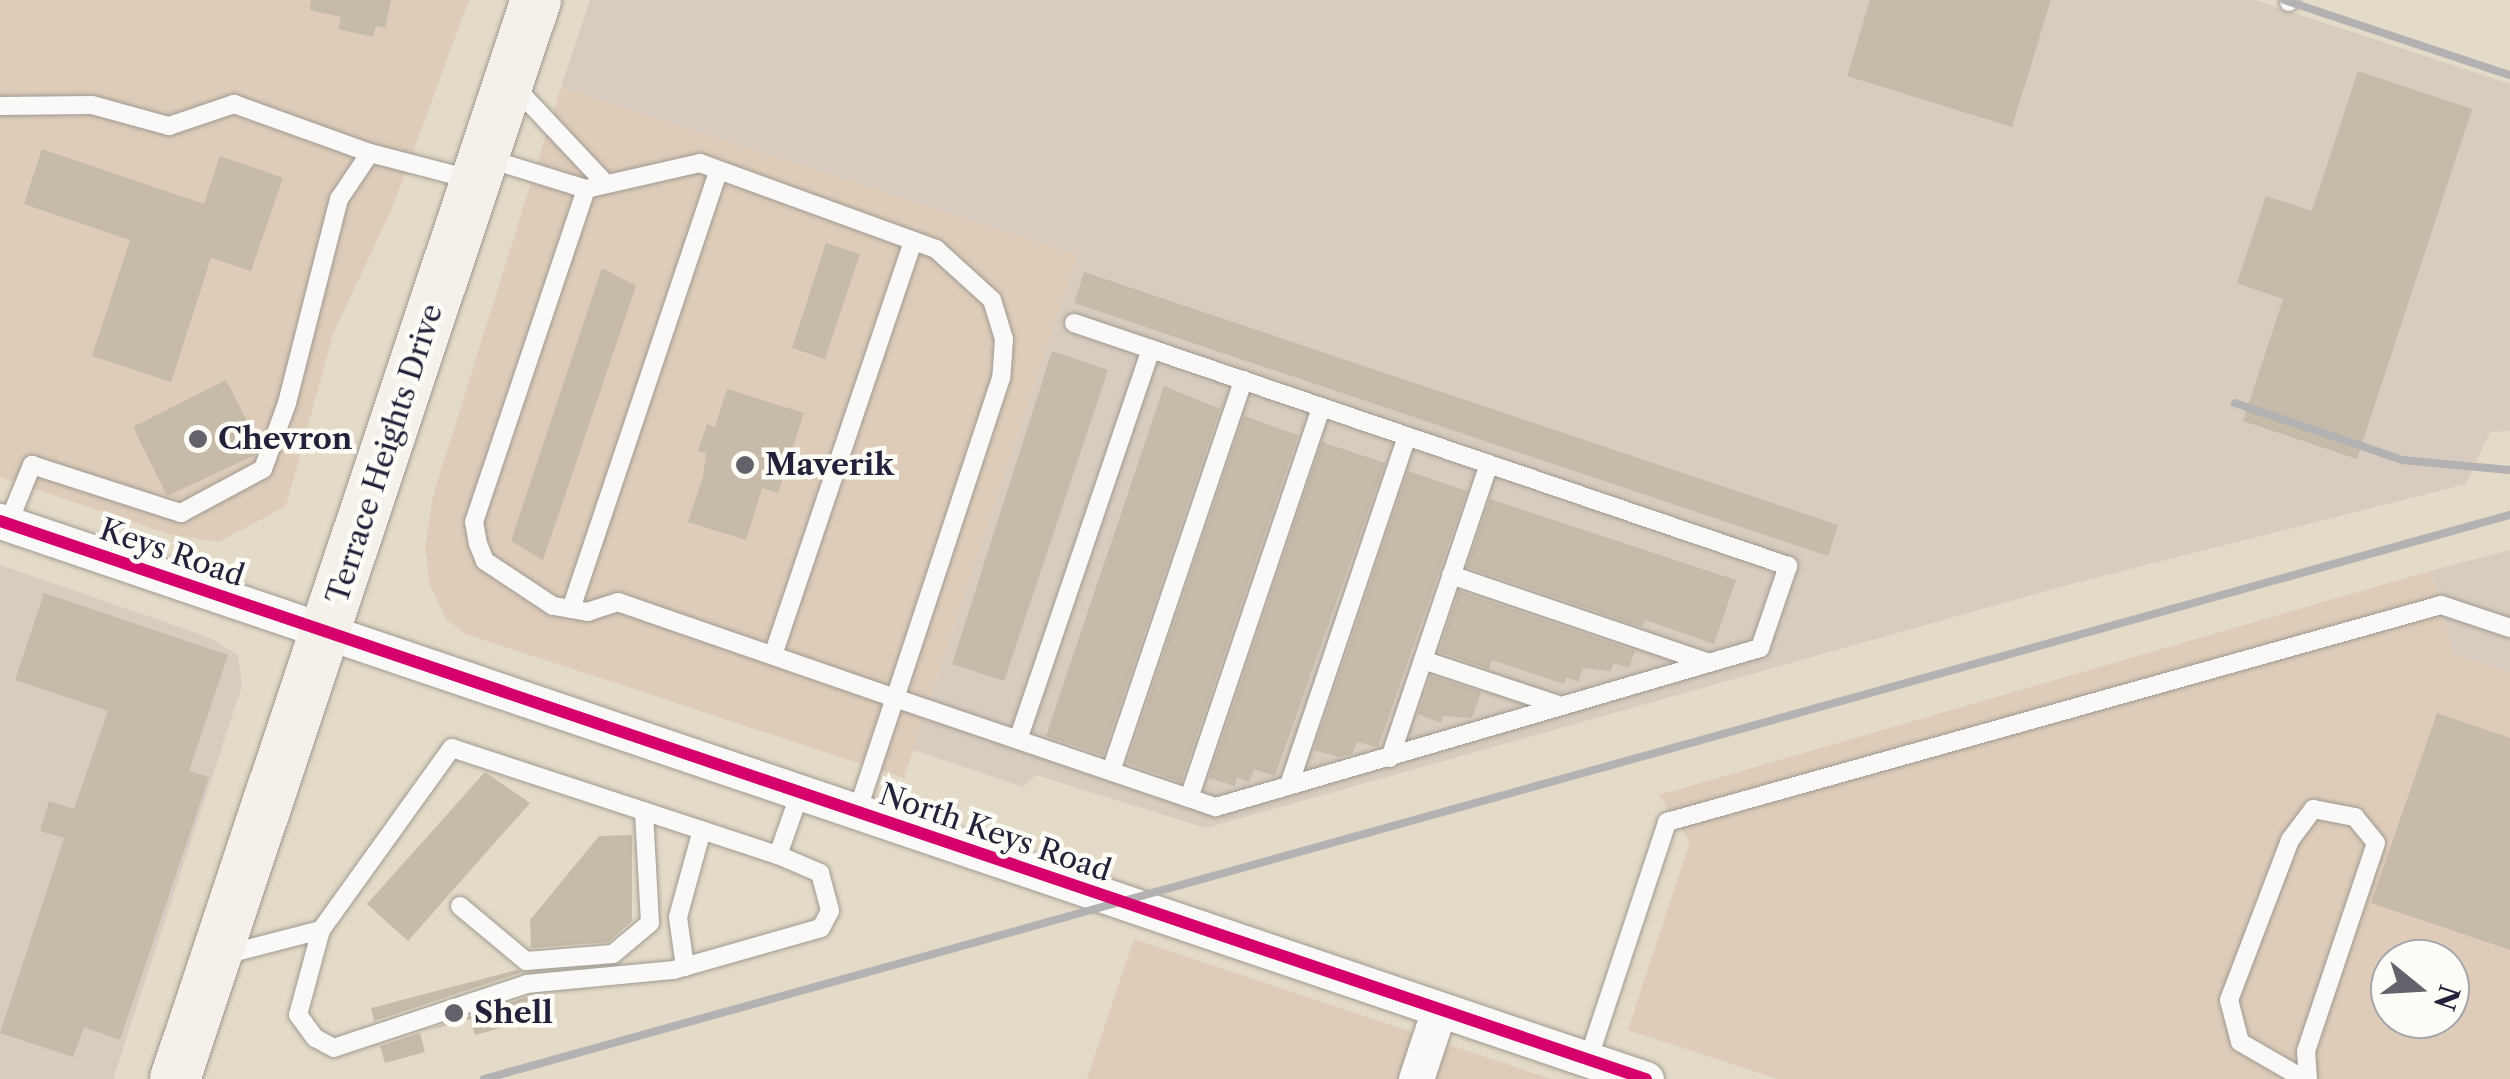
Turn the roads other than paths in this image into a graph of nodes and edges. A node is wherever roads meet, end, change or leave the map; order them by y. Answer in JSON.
{"nodes":[{"id":1,"x":536,"y":0,"type":"edge"},
{"id":2,"x":508,"y":80,"type":"junction"},
{"id":3,"x":0,"y":106,"type":"edge"},
{"id":4,"x":370,"y":153,"type":"junction"},
{"id":5,"x":478,"y":168,"type":"junction"},
{"id":6,"x":719,"y":170,"type":"junction"},
{"id":7,"x":606,"y":184,"type":"junction"},
{"id":8,"x":586,"y":189,"type":"junction"},
{"id":9,"x":913,"y":241,"type":"junction"},
{"id":10,"x":1074,"y":323,"type":"dead end"},
{"id":11,"x":1150,"y":349,"type":"junction"},
{"id":12,"x":1243,"y":380,"type":"junction"},
{"id":13,"x":1322,"y":407,"type":"junction"},
{"id":14,"x":1407,"y":436,"type":"junction"},
{"id":15,"x":1489,"y":464,"type":"junction"},
{"id":16,"x":4,"y":523,"type":"edge"},
{"id":17,"x":1452,"y":575,"type":"junction"},
{"id":18,"x":571,"y":609,"type":"junction"},
{"id":19,"x":2510,"y":628,"type":"edge"},
{"id":20,"x":329,"y":632,"type":"junction"},
{"id":21,"x":772,"y":655,"type":"junction"},
{"id":22,"x":1423,"y":660,"type":"junction"},
{"id":23,"x":1709,"y":663,"type":"junction"},
{"id":24,"x":896,"y":698,"type":"junction"},
{"id":25,"x":1558,"y":705,"type":"junction"},
{"id":26,"x":1018,"y":739,"type":"junction"},
{"id":27,"x":1390,"y":758,"type":"junction"},
{"id":28,"x":1110,"y":771,"type":"junction"},
{"id":29,"x":1288,"y":785,"type":"junction"},
{"id":30,"x":800,"y":793,"type":"junction"},
{"id":31,"x":1189,"y":798,"type":"junction"},
{"id":32,"x":644,"y":811,"type":"junction"},
{"id":33,"x":856,"y":812,"type":"junction"},
{"id":34,"x":702,"y":830,"type":"junction"},
{"id":35,"x":778,"y":855,"type":"junction"},
{"id":36,"x":460,"y":906,"type":"dead end"},
{"id":37,"x":320,"y":930,"type":"junction"},
{"id":38,"x":217,"y":956,"type":"junction"},
{"id":39,"x":685,"y":967,"type":"junction"},
{"id":40,"x":1439,"y":1010,"type":"junction"},
{"id":41,"x":1588,"y":1060,"type":"junction"},
{"id":42,"x":175,"y":1079,"type":"edge"},
{"id":43,"x":1416,"y":1079,"type":"edge"},
{"id":44,"x":1646,"y":1079,"type":"edge"},
{"id":45,"x":2306,"y":1079,"type":"edge"}],
"edges":[{"from":1,"to":2,"type":"main road","name":"Terrace Heights Drive"},
{"from":2,"to":5,"type":"main road","name":"Terrace Heights Drive"},
{"from":2,"to":7,"type":"lane"},
{"from":3,"to":4,"type":"lane"},
{"from":4,"to":5,"type":"lane"},
{"from":4,"to":16,"type":"lane"},
{"from":5,"to":8,"type":"lane"},
{"from":5,"to":20,"type":"main road","name":"Terrace Heights Drive"},
{"from":6,"to":7,"type":"lane"},
{"from":6,"to":9,"type":"lane"},
{"from":6,"to":18,"type":"lane"},
{"from":7,"to":8,"type":"lane"},
{"from":8,"to":18,"type":"lane"},
{"from":9,"to":21,"type":"lane"},
{"from":9,"to":24,"type":"lane"},
{"from":10,"to":11,"type":"lane"},
{"from":11,"to":12,"type":"lane"},
{"from":11,"to":26,"type":"lane"},
{"from":12,"to":13,"type":"lane"},
{"from":12,"to":28,"type":"lane"},
{"from":13,"to":14,"type":"lane"},
{"from":13,"to":31,"type":"lane"},
{"from":14,"to":15,"type":"lane"},
{"from":14,"to":29,"type":"lane"},
{"from":15,"to":17,"type":"lane"},
{"from":15,"to":23,"type":"lane"},
{"from":16,"to":20,"type":"street","name":"Keys Road"},
{"from":17,"to":22,"type":"lane"},
{"from":17,"to":23,"type":"lane"},
{"from":18,"to":21,"type":"lane"},
{"from":19,"to":41,"type":"lane"},
{"from":20,"to":30,"type":"street","name":"North Keys Road"},
{"from":20,"to":38,"type":"main road","name":"Terrace Heights Drive"},
{"from":21,"to":24,"type":"lane"},
{"from":22,"to":25,"type":"lane"},
{"from":22,"to":27,"type":"lane"},
{"from":23,"to":25,"type":"lane"},
{"from":24,"to":26,"type":"lane"},
{"from":24,"to":33,"type":"lane"},
{"from":25,"to":27,"type":"lane"},
{"from":26,"to":28,"type":"lane"},
{"from":27,"to":29,"type":"lane"},
{"from":28,"to":31,"type":"lane"},
{"from":29,"to":31,"type":"lane"},
{"from":30,"to":33,"type":"street","name":"North Keys Road"},
{"from":30,"to":35,"type":"lane"},
{"from":32,"to":34,"type":"lane"},
{"from":32,"to":36,"type":"lane"},
{"from":32,"to":37,"type":"lane"},
{"from":33,"to":40,"type":"street","name":"North Keys Road"},
{"from":34,"to":35,"type":"lane"},
{"from":34,"to":39,"type":"lane"},
{"from":35,"to":39,"type":"lane"},
{"from":37,"to":38,"type":"lane"},
{"from":37,"to":39,"type":"lane"},
{"from":38,"to":42,"type":"main road","name":"Terrace Heights Drive"},
{"from":40,"to":41,"type":"street","name":"North Keys Road"},
{"from":40,"to":43,"type":"street"},
{"from":41,"to":44,"type":"street","name":"North Keys Road"},
{"from":45,"to":45,"type":"lane"}]}
